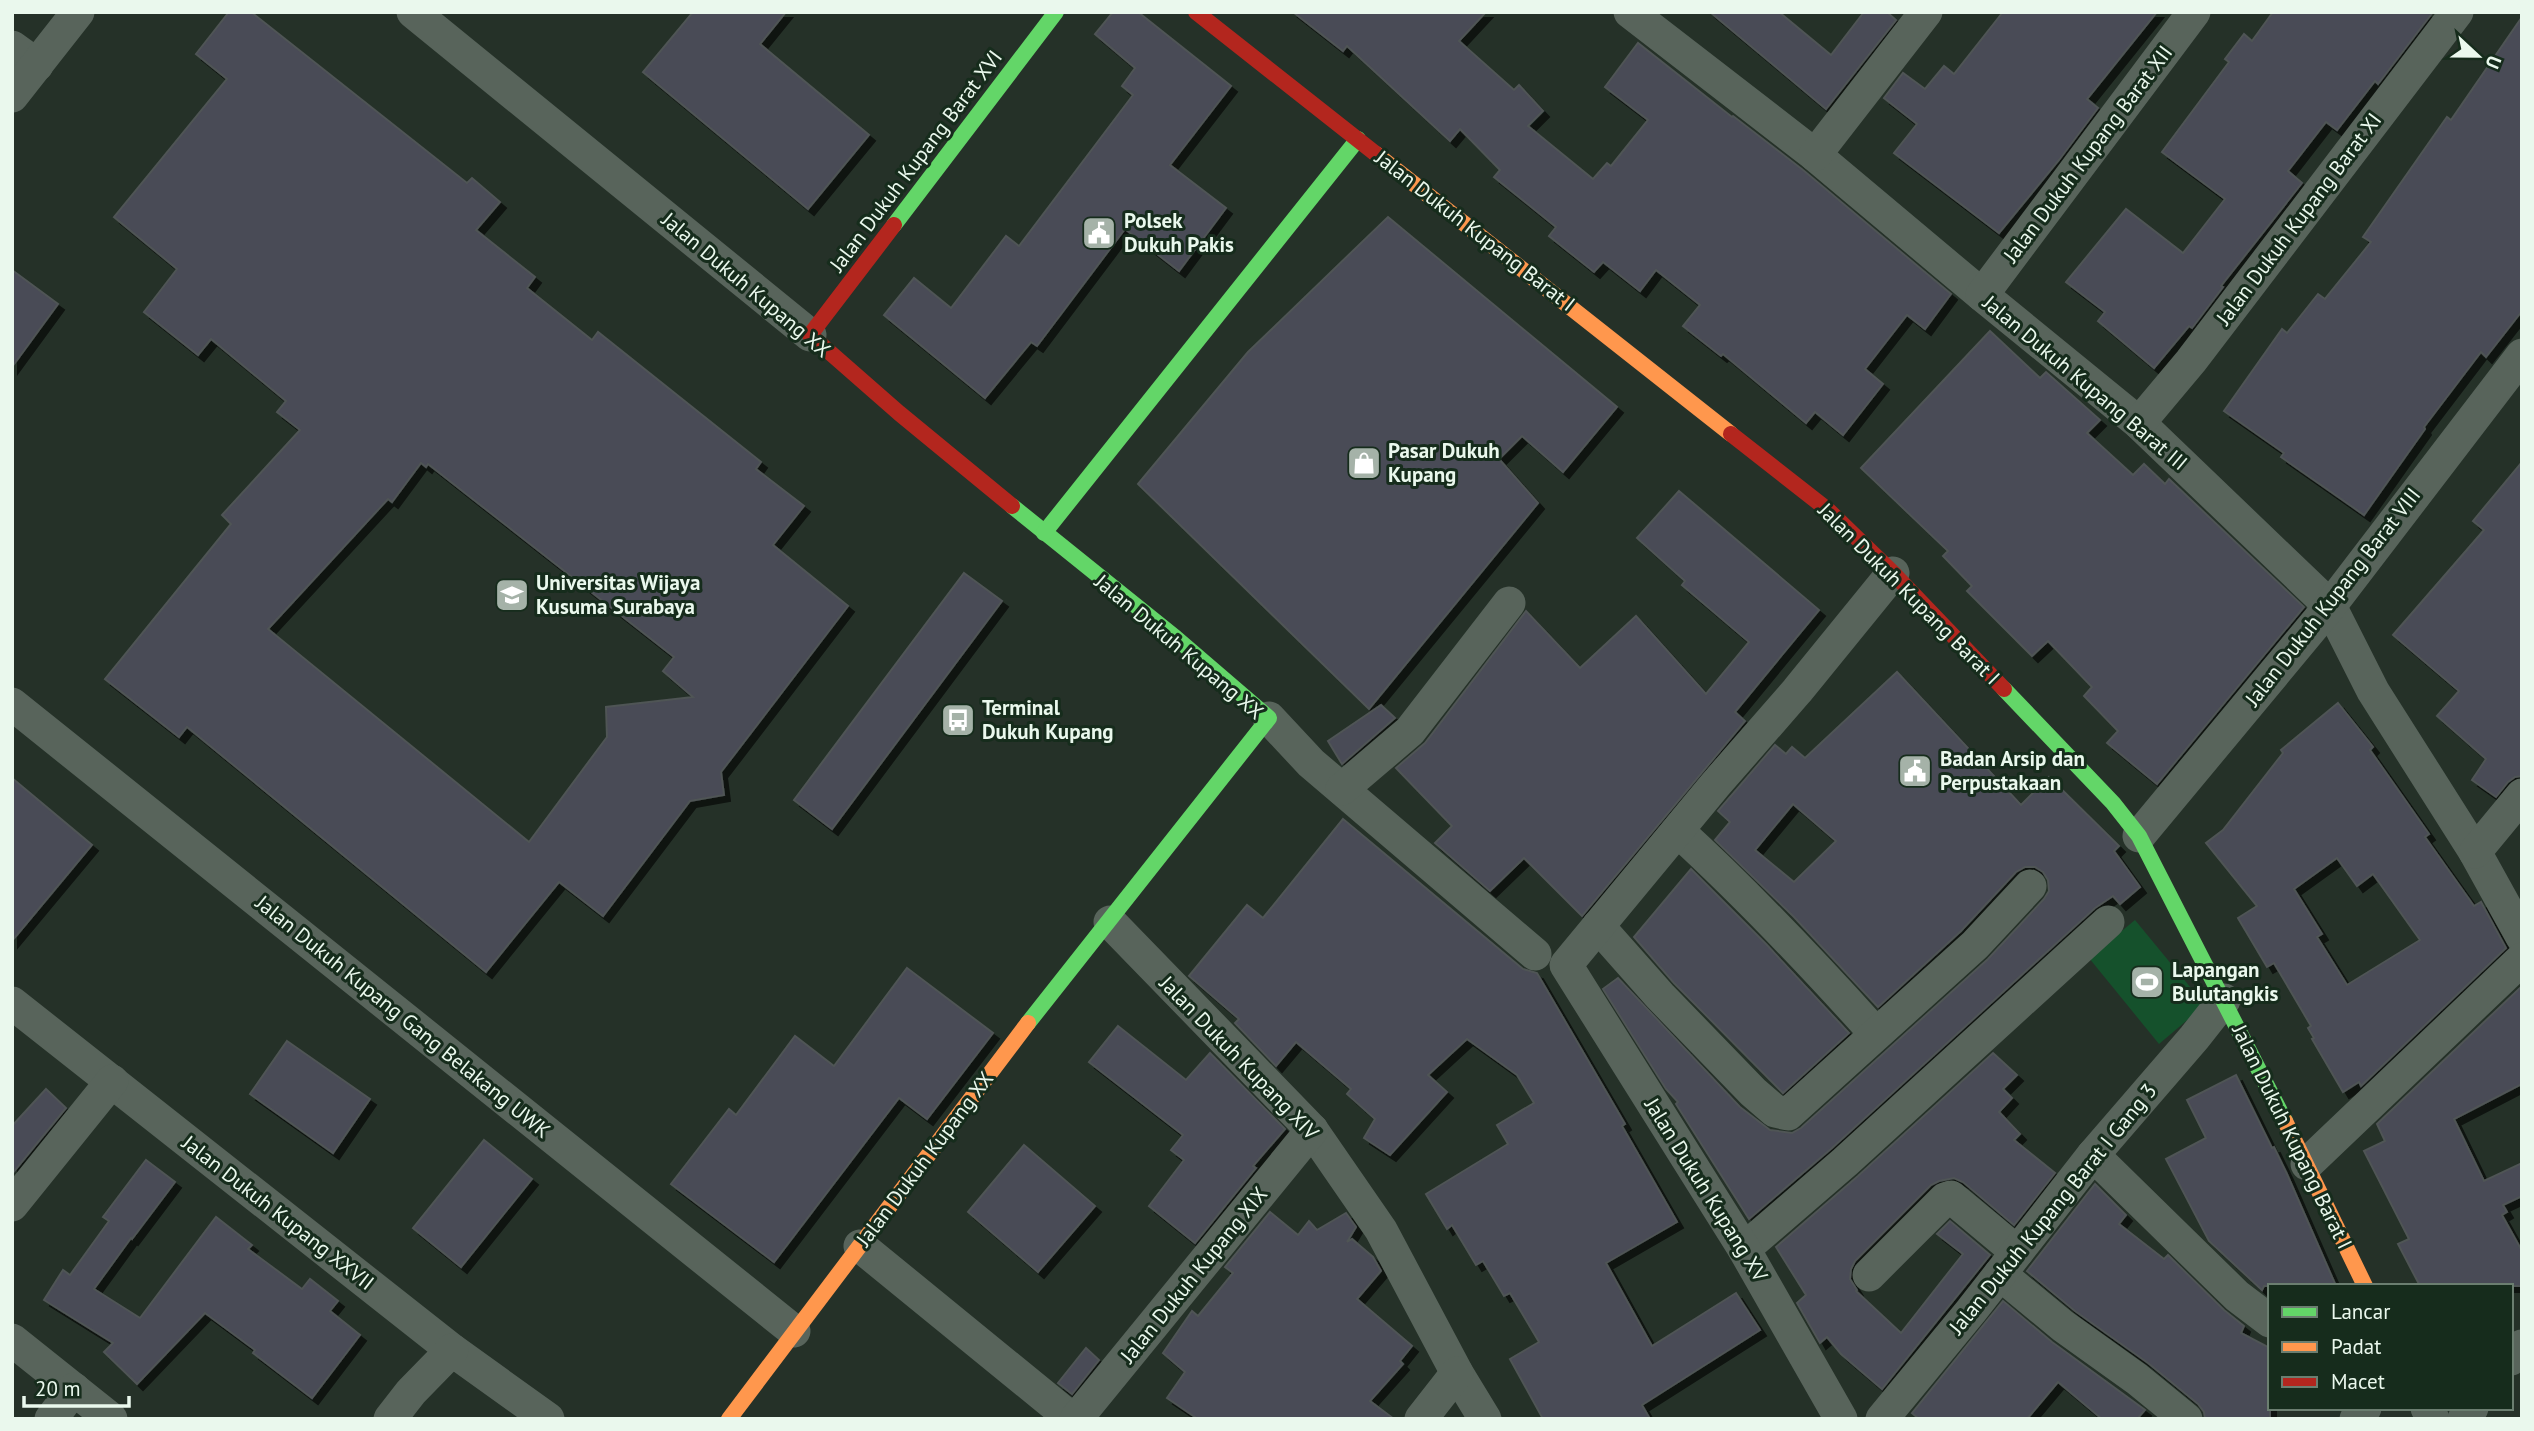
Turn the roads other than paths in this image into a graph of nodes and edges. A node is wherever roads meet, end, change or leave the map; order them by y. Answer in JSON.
{"nodes":[{"id":1,"x":78,"y":12,"type":"edge"},
{"id":2,"x":413,"y":12,"type":"edge"},
{"id":3,"x":1056,"y":12,"type":"edge"},
{"id":4,"x":1196,"y":12,"type":"edge"},
{"id":5,"x":1926,"y":12,"type":"edge"},
{"id":6,"x":2194,"y":12,"type":"edge"},
{"id":7,"x":2456,"y":12,"type":"edge"},
{"id":8,"x":1642,"y":16,"type":"edge"},
{"id":9,"x":24,"y":56,"type":"edge"},
{"id":10,"x":12,"y":96,"type":"edge"},
{"id":11,"x":1358,"y":139,"type":"junction"},
{"id":12,"x":1815,"y":155,"type":"junction"},
{"id":13,"x":1982,"y":295,"type":"junction"},
{"id":14,"x":810,"y":335,"type":"junction"},
{"id":15,"x":2522,"y":355,"type":"edge"},
{"id":16,"x":2139,"y":423,"type":"junction"},
{"id":17,"x":1044,"y":533,"type":"junction"},
{"id":18,"x":1893,"y":573,"type":"junction"},
{"id":19,"x":1509,"y":603,"type":"dead end"},
{"id":20,"x":2330,"y":606,"type":"junction"},
{"id":21,"x":12,"y":704,"type":"edge"},
{"id":22,"x":1269,"y":718,"type":"junction"},
{"id":23,"x":1342,"y":789,"type":"junction"},
{"id":24,"x":2522,"y":795,"type":"edge"},
{"id":25,"x":1678,"y":831,"type":"junction"},
{"id":26,"x":2140,"y":836,"type":"junction"},
{"id":27,"x":2475,"y":852,"type":"junction"},
{"id":28,"x":2030,"y":886,"type":"dead end"},
{"id":29,"x":1110,"y":922,"type":"junction"},
{"id":30,"x":2108,"y":922,"type":"dead end"},
{"id":31,"x":1598,"y":926,"type":"junction"},
{"id":32,"x":2522,"y":937,"type":"edge"},
{"id":33,"x":1535,"y":954,"type":"dead end"},
{"id":34,"x":2522,"y":959,"type":"edge"},
{"id":35,"x":2224,"y":1000,"type":"junction"},
{"id":36,"x":12,"y":1003,"type":"edge"},
{"id":37,"x":1876,"y":1034,"type":"junction"},
{"id":38,"x":112,"y":1081,"type":"junction"},
{"id":39,"x":1312,"y":1130,"type":"junction"},
{"id":40,"x":2093,"y":1155,"type":"junction"},
{"id":41,"x":2307,"y":1164,"type":"junction"},
{"id":42,"x":12,"y":1205,"type":"edge"},
{"id":43,"x":860,"y":1246,"type":"junction"},
{"id":44,"x":1744,"y":1249,"type":"junction"},
{"id":45,"x":2009,"y":1263,"type":"junction"},
{"id":46,"x":1870,"y":1276,"type":"dead end"},
{"id":47,"x":2364,"y":1284,"type":"edge"},
{"id":48,"x":2268,"y":1319,"type":"edge"},
{"id":49,"x":794,"y":1331,"type":"junction"},
{"id":50,"x":12,"y":1340,"type":"edge"},
{"id":51,"x":452,"y":1350,"type":"junction"},
{"id":52,"x":1457,"y":1373,"type":"junction"},
{"id":53,"x":74,"y":1389,"type":"junction"},
{"id":54,"x":51,"y":1419,"type":"edge"},
{"id":55,"x":111,"y":1419,"type":"edge"},
{"id":56,"x":390,"y":1419,"type":"edge"},
{"id":57,"x":548,"y":1419,"type":"edge"},
{"id":58,"x":729,"y":1419,"type":"edge"},
{"id":59,"x":1074,"y":1419,"type":"edge"},
{"id":60,"x":1422,"y":1419,"type":"edge"},
{"id":61,"x":1485,"y":1419,"type":"edge"},
{"id":62,"x":1841,"y":1419,"type":"edge"},
{"id":63,"x":1882,"y":1419,"type":"edge"},
{"id":64,"x":2186,"y":1419,"type":"edge"}],
"edges":[{"from":1,"to":9,"type":"street"},
{"from":2,"to":14,"type":"street","name":"Jalan Dukuh Kupang XX"},
{"from":3,"to":14,"type":"street","name":"Jalan Dukuh Kupang Barat XVI"},
{"from":4,"to":11,"type":"street","name":"Jalan Dukuh Kupang Barat I"},
{"from":5,"to":12,"type":"street"},
{"from":6,"to":13,"type":"street","name":"Jalan Dukuh Kupang Barat XII"},
{"from":7,"to":16,"type":"street","name":"Jalan Dukuh Kupang Barat XI"},
{"from":8,"to":12,"type":"street","name":"Jalan Dukuh Kupang Barat III"},
{"from":9,"to":10,"type":"street"},
{"from":11,"to":17,"type":"street"},
{"from":11,"to":18,"type":"street","name":"Jalan Dukuh Kupang Barat I"},
{"from":12,"to":13,"type":"street","name":"Jalan Dukuh Kupang Barat III"},
{"from":13,"to":16,"type":"street","name":"Jalan Dukuh Kupang Barat III"},
{"from":14,"to":17,"type":"street","name":"Jalan Dukuh Kupang XX"},
{"from":15,"to":20,"type":"street","name":"Jalan Dukuh Kupang Barat VIII"},
{"from":16,"to":20,"type":"street","name":"Jalan Dukuh Kupang Barat III"},
{"from":17,"to":22,"type":"street","name":"Jalan Dukuh Kupang XX"},
{"from":18,"to":25,"type":"street"},
{"from":18,"to":26,"type":"street","name":"Jalan Dukuh Kupang Barat I"},
{"from":19,"to":23,"type":"street"},
{"from":20,"to":26,"type":"street","name":"Jalan Dukuh Kupang Barat VIII"},
{"from":20,"to":27,"type":"street","name":"Jalan Dukuh Kupang Barat III"},
{"from":21,"to":49,"type":"street","name":"Jalan Dukuh Kupang Gang Belakang UWK"},
{"from":22,"to":23,"type":"street"},
{"from":22,"to":29,"type":"street","name":"Jalan Dukuh Kupang XX"},
{"from":23,"to":33,"type":"street"},
{"from":24,"to":27,"type":"street"},
{"from":25,"to":31,"type":"street"},
{"from":25,"to":37,"type":"street"},
{"from":26,"to":35,"type":"street","name":"Jalan Dukuh Kupang Barat I"},
{"from":27,"to":32,"type":"street","name":"Jalan Dukuh Kupang Barat III"},
{"from":28,"to":37,"type":"street"},
{"from":29,"to":39,"type":"street","name":"Jalan Dukuh Kupang XIV"},
{"from":29,"to":43,"type":"street","name":"Jalan Dukuh Kupang XX"},
{"from":30,"to":44,"type":"street"},
{"from":31,"to":37,"type":"street"},
{"from":31,"to":44,"type":"street","name":"Jalan Dukuh Kupang XV"},
{"from":34,"to":41,"type":"street"},
{"from":35,"to":40,"type":"street","name":"Jalan Dukuh Kupang Barat I Gang 3"},
{"from":35,"to":41,"type":"street","name":"Jalan Dukuh Kupang Barat I"},
{"from":36,"to":38,"type":"street","name":"Jalan Dukuh Kupang XXVII"},
{"from":38,"to":42,"type":"street"},
{"from":38,"to":51,"type":"street","name":"Jalan Dukuh Kupang XXVII"},
{"from":39,"to":52,"type":"street","name":"Jalan Dukuh Kupang XIV"},
{"from":39,"to":59,"type":"street","name":"Jalan Dukuh Kupang XIX"},
{"from":40,"to":45,"type":"street","name":"Jalan Dukuh Kupang Barat I Gang 3"},
{"from":40,"to":48,"type":"street"},
{"from":41,"to":47,"type":"street","name":"Jalan Dukuh Kupang Barat I"},
{"from":43,"to":49,"type":"street","name":"Jalan Dukuh Kupang XX"},
{"from":43,"to":59,"type":"street"},
{"from":44,"to":62,"type":"street","name":"Jalan Dukuh Kupang XV"},
{"from":45,"to":46,"type":"street"},
{"from":45,"to":63,"type":"street","name":"Jalan Dukuh Kupang Barat I Gang 3"},
{"from":45,"to":64,"type":"street"},
{"from":49,"to":58,"type":"street","name":"Jalan Dukuh Kupang XX"},
{"from":50,"to":53,"type":"street"},
{"from":51,"to":56,"type":"street"},
{"from":51,"to":57,"type":"street","name":"Jalan Dukuh Kupang XXVII"},
{"from":52,"to":60,"type":"street"},
{"from":52,"to":61,"type":"street","name":"Jalan Dukuh Kupang XIV"},
{"from":53,"to":54,"type":"street"},
{"from":53,"to":55,"type":"street"}]}
